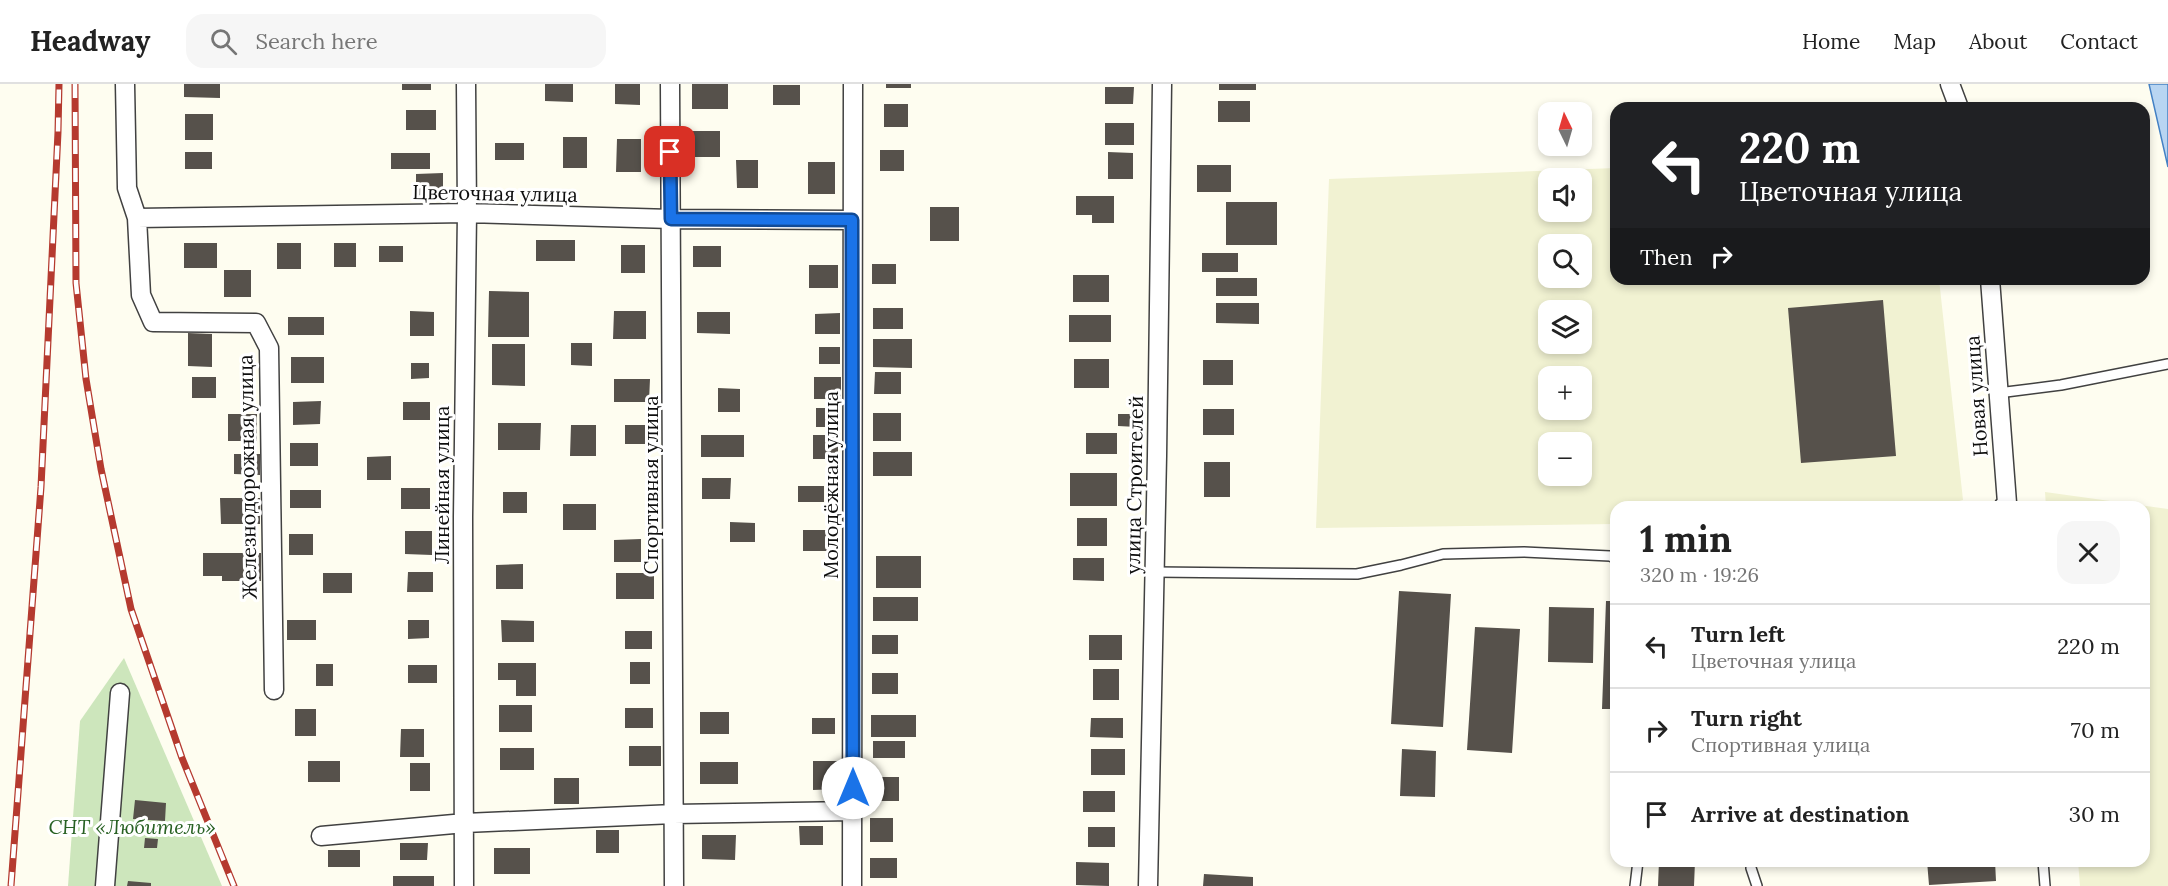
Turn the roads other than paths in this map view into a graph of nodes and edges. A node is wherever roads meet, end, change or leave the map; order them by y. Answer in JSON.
{"nodes":[{"id":1,"x":125,"y":84,"type":"edge"},
{"id":2,"x":466,"y":84,"type":"edge"},
{"id":3,"x":670,"y":84,"type":"edge"},
{"id":4,"x":853,"y":84,"type":"edge"},
{"id":5,"x":1162,"y":84,"type":"edge"},
{"id":6,"x":1950,"y":84,"type":"edge"},
{"id":7,"x":1957,"y":102,"type":"edge"},
{"id":8,"x":467,"y":213,"type":"junction"},
{"id":9,"x":137,"y":218,"type":"junction"},
{"id":10,"x":671,"y":219,"type":"junction"},
{"id":11,"x":852,"y":220,"type":"junction"},
{"id":12,"x":1990,"y":285,"type":"edge"},
{"id":13,"x":2168,"y":364,"type":"edge"},
{"id":14,"x":1998,"y":393,"type":"junction"},
{"id":15,"x":2006,"y":501,"type":"edge"},
{"id":16,"x":1610,"y":556,"type":"edge"},
{"id":17,"x":1155,"y":572,"type":"junction"},
{"id":18,"x":274,"y":690,"type":"dead end"},
{"id":19,"x":120,"y":693,"type":"dead end"},
{"id":20,"x":853,"y":811,"type":"junction"},
{"id":21,"x":674,"y":814,"type":"junction"},
{"id":22,"x":465,"y":823,"type":"junction"},
{"id":23,"x":321,"y":836,"type":"dead end"},
{"id":24,"x":1637,"y":867,"type":"edge"},
{"id":25,"x":2043,"y":867,"type":"edge"},
{"id":26,"x":1751,"y":868,"type":"dead end"},
{"id":27,"x":105,"y":886,"type":"edge"},
{"id":28,"x":464,"y":886,"type":"edge"},
{"id":29,"x":674,"y":886,"type":"edge"},
{"id":30,"x":852,"y":886,"type":"edge"},
{"id":31,"x":1148,"y":886,"type":"edge"},
{"id":32,"x":1635,"y":886,"type":"edge"},
{"id":33,"x":1757,"y":886,"type":"edge"},
{"id":34,"x":2045,"y":886,"type":"edge"}],
"edges":[{"from":1,"to":9,"type":"street","name":"Железнодорожная улица"},
{"from":2,"to":8,"type":"street","name":"Линейная улица"},
{"from":3,"to":10,"type":"street","name":"Спортивная улица"},
{"from":4,"to":11,"type":"street","name":"Молодёжная улица"},
{"from":5,"to":17,"type":"street","name":"улица Строителей"},
{"from":6,"to":7,"type":"street"},
{"from":8,"to":9,"type":"street","name":"Цветочная улица"},
{"from":8,"to":10,"type":"street","name":"Цветочная улица"},
{"from":8,"to":22,"type":"street","name":"Линейная улица"},
{"from":9,"to":18,"type":"street","name":"Железнодорожная улица"},
{"from":10,"to":11,"type":"street","name":"Цветочная улица"},
{"from":10,"to":21,"type":"street","name":"Спортивная улица"},
{"from":11,"to":20,"type":"street","name":"Молодёжная улица"},
{"from":12,"to":14,"type":"street","name":"Новая улица"},
{"from":13,"to":14,"type":"lane"},
{"from":14,"to":15,"type":"street","name":"Новая улица"},
{"from":16,"to":17,"type":"lane"},
{"from":17,"to":31,"type":"street","name":"улица Строителей"},
{"from":19,"to":27,"type":"street"},
{"from":20,"to":21,"type":"street"},
{"from":20,"to":30,"type":"street","name":"Молодёжная улица"},
{"from":21,"to":22,"type":"street"},
{"from":21,"to":29,"type":"street","name":"Спортивная улица"},
{"from":22,"to":23,"type":"street"},
{"from":22,"to":28,"type":"street","name":"Линейная улица"},
{"from":24,"to":32,"type":"lane"},
{"from":25,"to":34,"type":"lane"},
{"from":26,"to":33,"type":"lane"}]}
